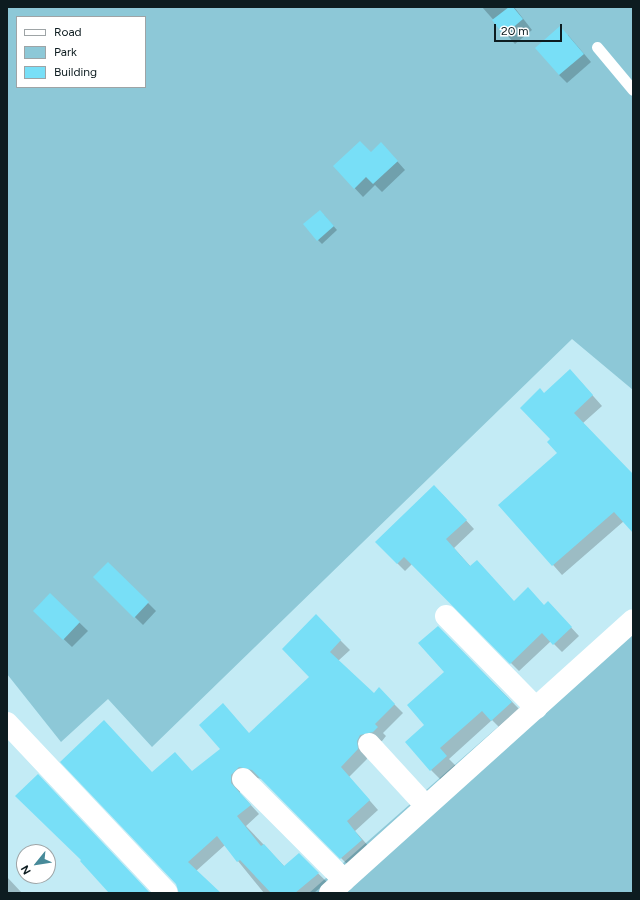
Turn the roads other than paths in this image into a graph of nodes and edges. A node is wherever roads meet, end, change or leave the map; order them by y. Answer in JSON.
{"nodes":[{"id":1,"x":596,"y":47,"type":"dead end"},
{"id":2,"x":633,"y":90,"type":"edge"},
{"id":3,"x":446,"y":616,"type":"dead end"},
{"id":4,"x":633,"y":620,"type":"edge"},
{"id":5,"x":536,"y":708,"type":"junction"},
{"id":6,"x":7,"y":723,"type":"edge"},
{"id":7,"x":369,"y":744,"type":"dead end"},
{"id":8,"x":243,"y":779,"type":"dead end"},
{"id":9,"x":426,"y":806,"type":"junction"},
{"id":10,"x":337,"y":887,"type":"edge"},
{"id":11,"x":167,"y":893,"type":"edge"}],
"edges":[{"from":1,"to":2,"type":"lane"},
{"from":3,"to":5,"type":"street"},
{"from":4,"to":5,"type":"street"},
{"from":5,"to":9,"type":"street"},
{"from":6,"to":11,"type":"street"},
{"from":7,"to":9,"type":"street"},
{"from":8,"to":10,"type":"street"},
{"from":9,"to":10,"type":"street"}]}
